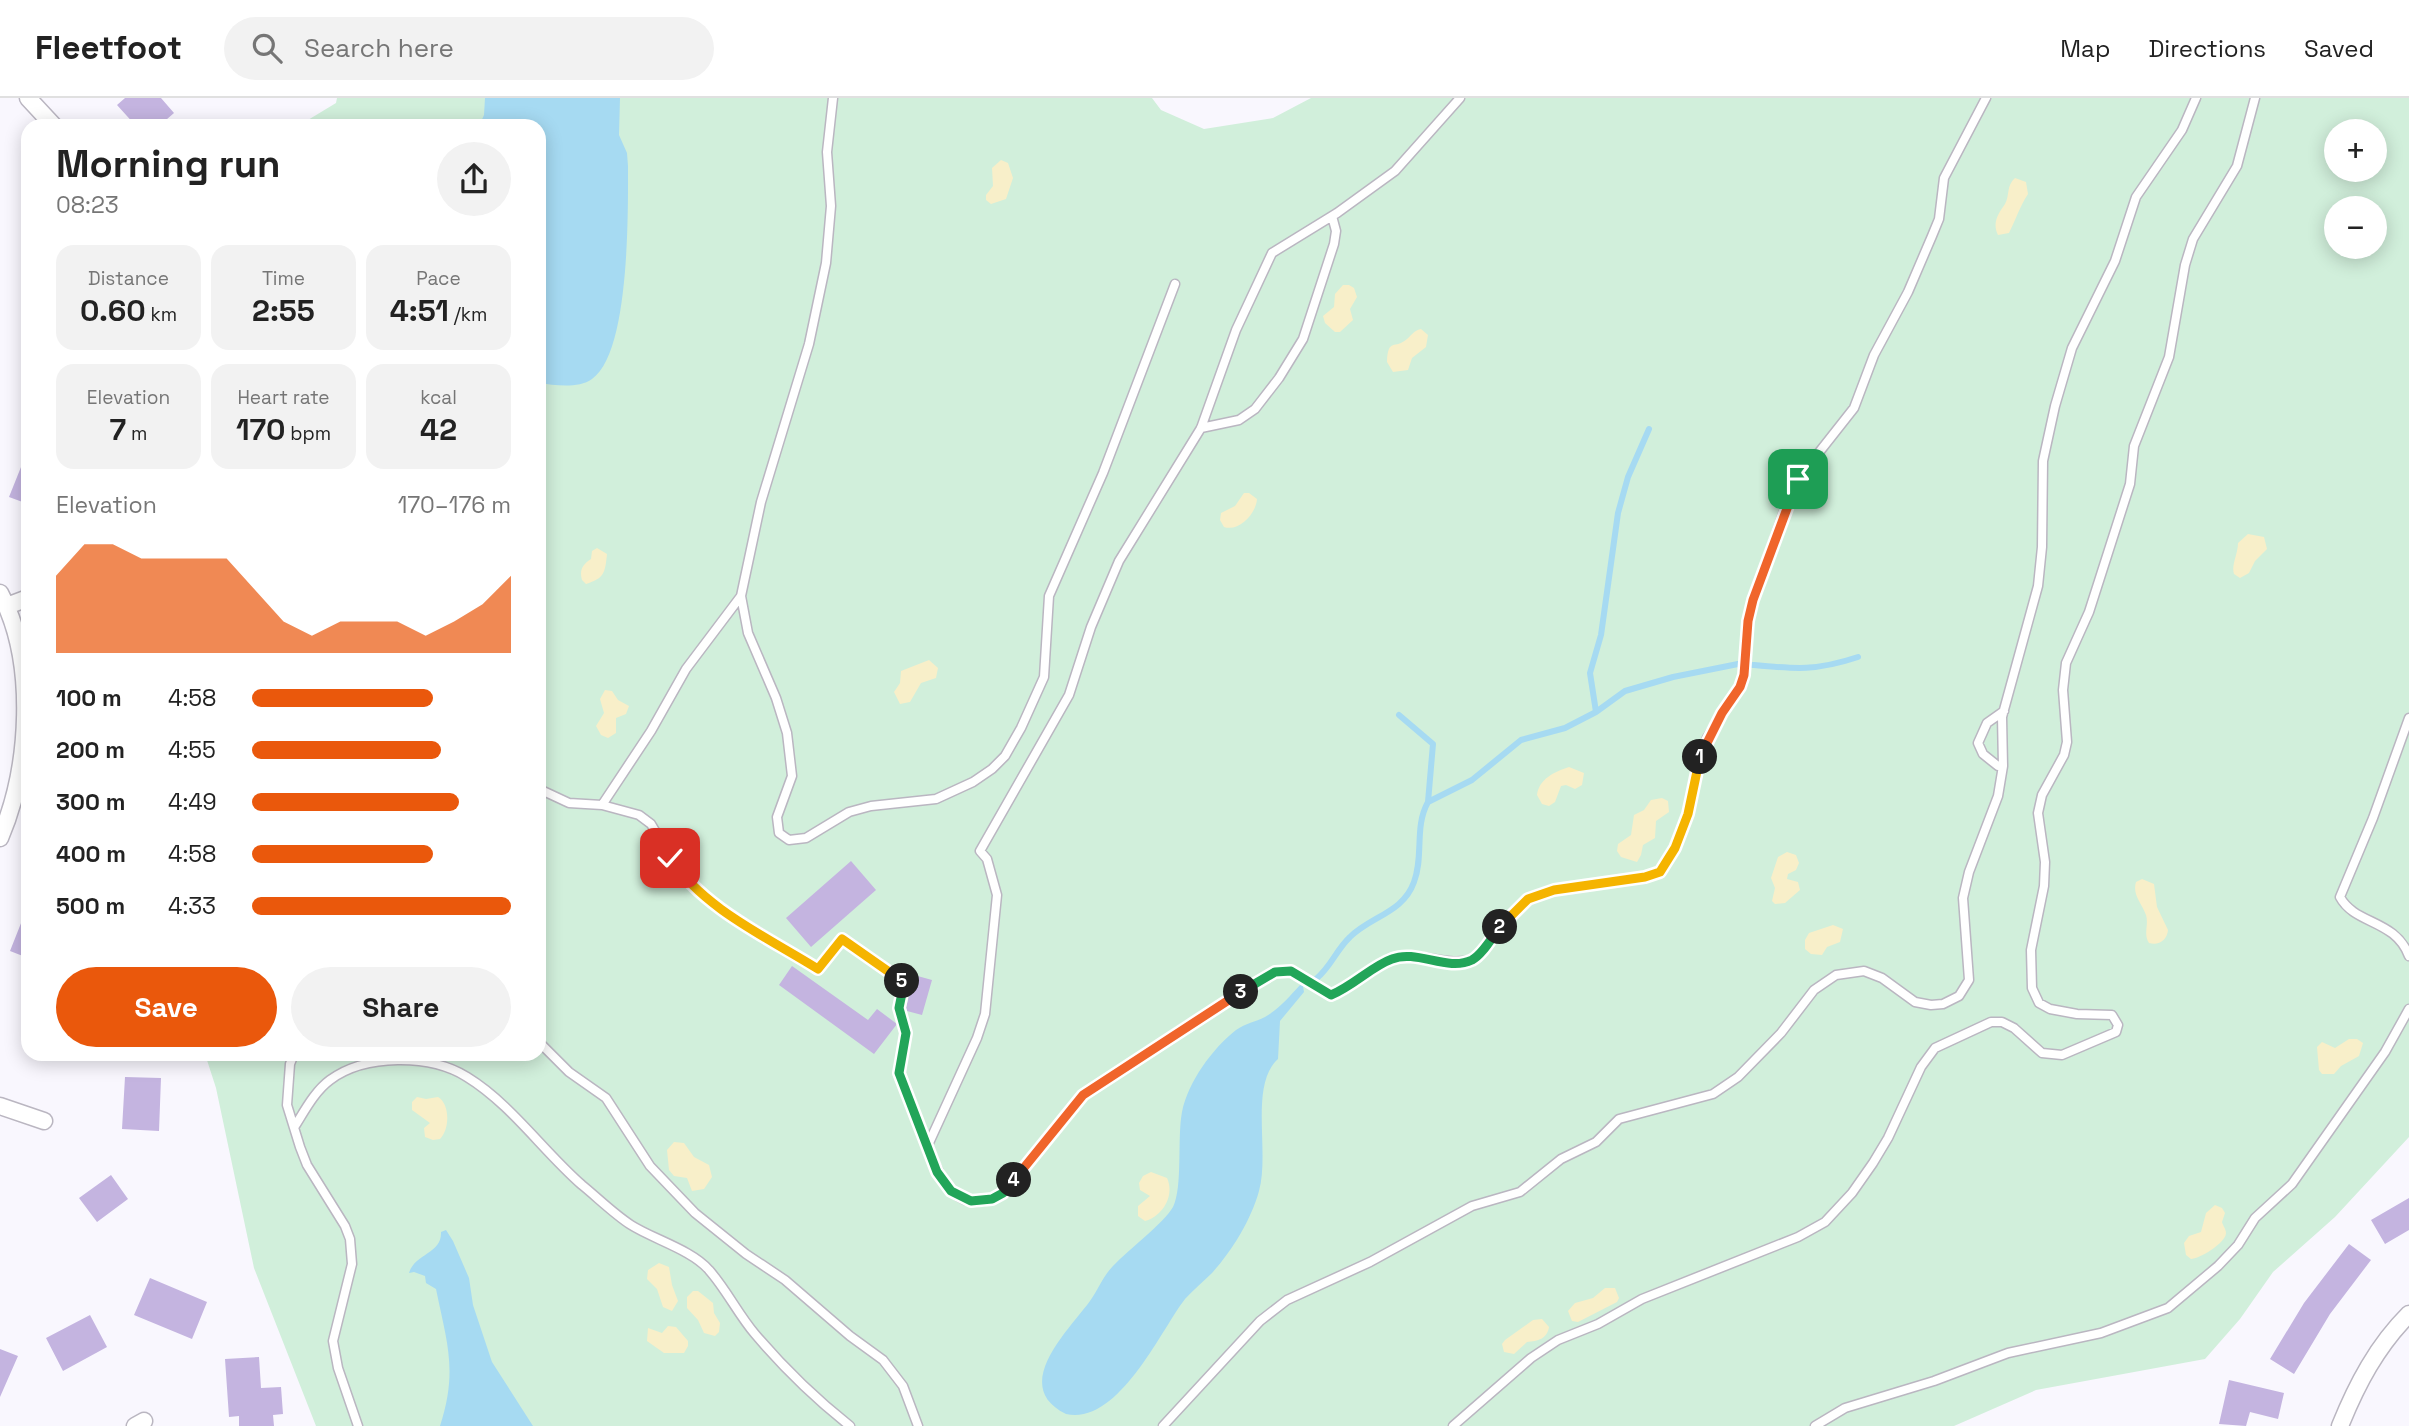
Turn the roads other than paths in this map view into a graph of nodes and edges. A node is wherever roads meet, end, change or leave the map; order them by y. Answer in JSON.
{"nodes":[{"id":1,"x":28,"y":98,"type":"edge"},
{"id":2,"x":833,"y":98,"type":"edge"},
{"id":3,"x":1460,"y":98,"type":"edge"},
{"id":4,"x":1986,"y":98,"type":"edge"},
{"id":5,"x":2196,"y":98,"type":"edge"},
{"id":6,"x":2256,"y":98,"type":"edge"},
{"id":7,"x":48,"y":119,"type":"edge"},
{"id":8,"x":1332,"y":216,"type":"junction"},
{"id":9,"x":1175,"y":284,"type":"dead end"},
{"id":10,"x":1201,"y":428,"type":"junction"},
{"id":11,"x":741,"y":596,"type":"junction"},
{"id":12,"x":4,"y":599,"type":"edge"},
{"id":13,"x":21,"y":670,"type":"edge"},
{"id":14,"x":2004,"y":711,"type":"junction"},
{"id":15,"x":2409,"y":718,"type":"edge"},
{"id":16,"x":2003,"y":766,"type":"junction"},
{"id":17,"x":21,"y":770,"type":"edge"},
{"id":18,"x":546,"y":792,"type":"edge"},
{"id":19,"x":602,"y":805,"type":"junction"},
{"id":20,"x":0,"y":838,"type":"edge"},
{"id":21,"x":2409,"y":956,"type":"edge"},
{"id":22,"x":2409,"y":1009,"type":"edge"},
{"id":23,"x":546,"y":1049,"type":"edge"},
{"id":24,"x":292,"y":1061,"type":"edge"},
{"id":25,"x":0,"y":1106,"type":"edge"},
{"id":26,"x":44,"y":1121,"type":"dead end"},
{"id":27,"x":295,"y":1126,"type":"junction"},
{"id":28,"x":928,"y":1145,"type":"junction"},
{"id":29,"x":2409,"y":1314,"type":"edge"},
{"id":30,"x":358,"y":1426,"type":"edge"},
{"id":31,"x":850,"y":1426,"type":"edge"},
{"id":32,"x":918,"y":1426,"type":"edge"},
{"id":33,"x":1163,"y":1426,"type":"edge"},
{"id":34,"x":1453,"y":1426,"type":"edge"},
{"id":35,"x":1815,"y":1426,"type":"edge"},
{"id":36,"x":2340,"y":1426,"type":"edge"}],
"edges":[{"from":1,"to":7,"type":"street"},
{"from":2,"to":11,"type":"lane"},
{"from":3,"to":8,"type":"lane"},
{"from":4,"to":28,"type":"lane"},
{"from":5,"to":14,"type":"lane"},
{"from":6,"to":34,"type":"lane"},
{"from":8,"to":10,"type":"lane"},
{"from":8,"to":10,"type":"lane"},
{"from":9,"to":11,"type":"lane"},
{"from":10,"to":28,"type":"lane"},
{"from":11,"to":19,"type":"lane"},
{"from":12,"to":13,"type":"street"},
{"from":14,"to":16,"type":"lane"},
{"from":14,"to":16,"type":"lane"},
{"from":15,"to":21,"type":"lane"},
{"from":16,"to":33,"type":"lane"},
{"from":17,"to":20,"type":"street"},
{"from":18,"to":19,"type":"lane"},
{"from":19,"to":28,"type":"lane"},
{"from":22,"to":35,"type":"lane"},
{"from":23,"to":32,"type":"lane"},
{"from":24,"to":27,"type":"lane"},
{"from":25,"to":26,"type":"street"},
{"from":27,"to":30,"type":"lane"},
{"from":27,"to":31,"type":"lane"},
{"from":29,"to":36,"type":"street"}]}
